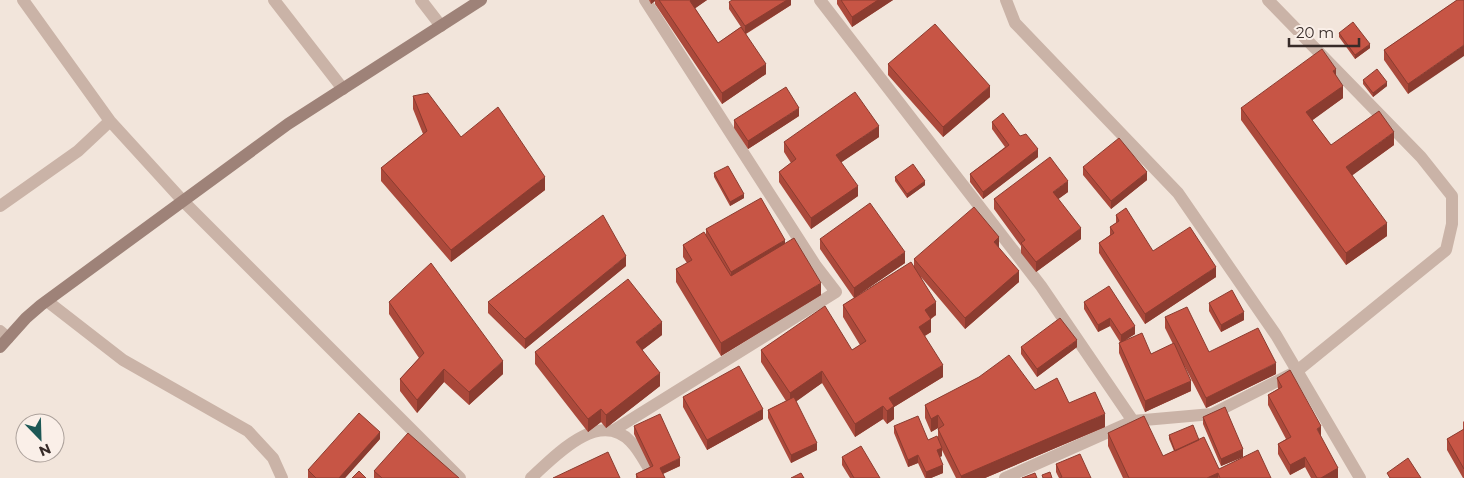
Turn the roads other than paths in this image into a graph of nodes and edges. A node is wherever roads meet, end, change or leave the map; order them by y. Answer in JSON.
{"nodes":[{"id":1,"x":23,"y":0,"type":"edge"},
{"id":2,"x":274,"y":0,"type":"edge"},
{"id":3,"x":421,"y":0,"type":"edge"},
{"id":4,"x":481,"y":0,"type":"edge"},
{"id":5,"x":645,"y":0,"type":"edge"},
{"id":6,"x":820,"y":0,"type":"edge"},
{"id":7,"x":1006,"y":0,"type":"edge"},
{"id":8,"x":1268,"y":0,"type":"edge"},
{"id":9,"x":441,"y":26,"type":"junction"},
{"id":10,"x":343,"y":89,"type":"junction"},
{"id":11,"x":110,"y":121,"type":"junction"},
{"id":12,"x":183,"y":201,"type":"junction"},
{"id":13,"x":0,"y":206,"type":"edge"},
{"id":14,"x":47,"y":300,"type":"junction"},
{"id":15,"x":3,"y":339,"type":"edge"},
{"id":16,"x":1297,"y":371,"type":"junction"},
{"id":17,"x":1133,"y":421,"type":"junction"},
{"id":18,"x":614,"y":430,"type":"junction"},
{"id":19,"x":282,"y":478,"type":"edge"},
{"id":20,"x":460,"y":478,"type":"edge"},
{"id":21,"x":530,"y":478,"type":"edge"},
{"id":22,"x":655,"y":478,"type":"edge"},
{"id":23,"x":1005,"y":478,"type":"edge"},
{"id":24,"x":1360,"y":478,"type":"edge"}],
"edges":[{"from":1,"to":11,"type":"street"},
{"from":2,"to":10,"type":"street"},
{"from":3,"to":9,"type":"street"},
{"from":4,"to":9,"type":"street"},
{"from":5,"to":18,"type":"street"},
{"from":6,"to":17,"type":"street"},
{"from":7,"to":16,"type":"street"},
{"from":8,"to":16,"type":"street"},
{"from":9,"to":10,"type":"street"},
{"from":10,"to":12,"type":"street"},
{"from":11,"to":12,"type":"street"},
{"from":11,"to":13,"type":"street"},
{"from":12,"to":14,"type":"street"},
{"from":12,"to":20,"type":"street"},
{"from":14,"to":15,"type":"street"},
{"from":14,"to":19,"type":"street"},
{"from":16,"to":17,"type":"street"},
{"from":16,"to":24,"type":"street"},
{"from":17,"to":23,"type":"street"},
{"from":18,"to":21,"type":"street"},
{"from":18,"to":22,"type":"street"}]}
